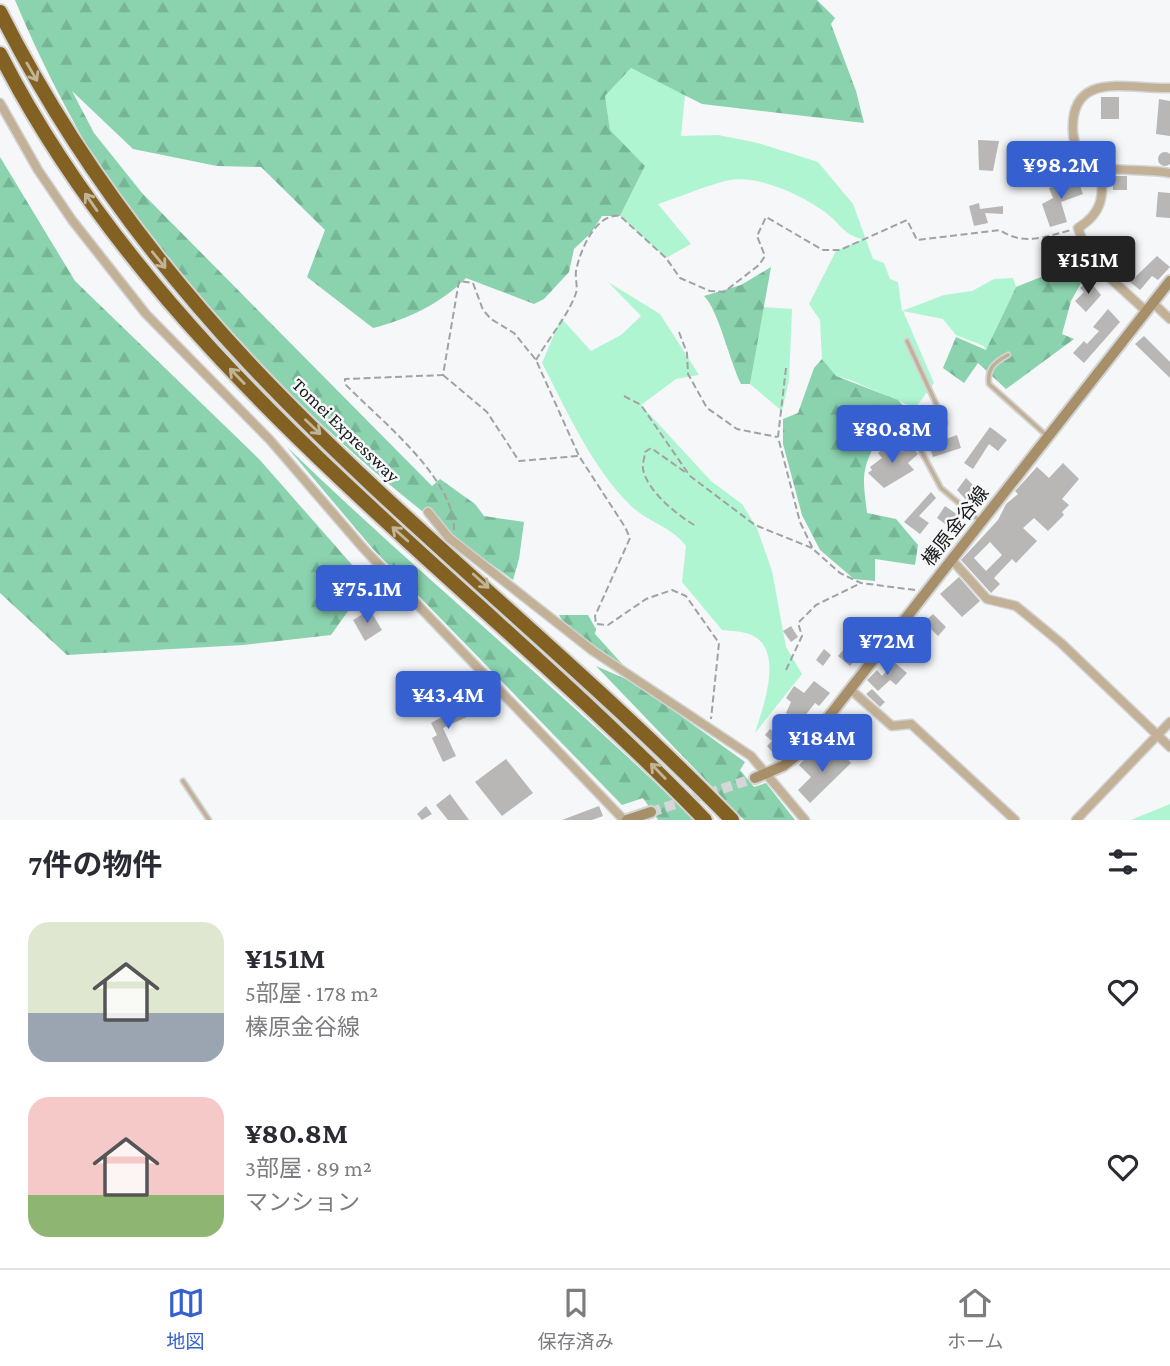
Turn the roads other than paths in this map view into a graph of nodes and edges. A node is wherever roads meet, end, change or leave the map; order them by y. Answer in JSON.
{"nodes":[{"id":1,"x":0,"y":12,"type":"edge"},
{"id":2,"x":0,"y":54,"type":"edge"},
{"id":3,"x":1170,"y":88,"type":"edge"},
{"id":4,"x":0,"y":103,"type":"edge"},
{"id":5,"x":1101,"y":168,"type":"junction"},
{"id":6,"x":1170,"y":173,"type":"edge"},
{"id":7,"x":1170,"y":281,"type":"edge"},
{"id":8,"x":1149,"y":307,"type":"junction"},
{"id":9,"x":1170,"y":319,"type":"edge"},
{"id":10,"x":907,"y":341,"type":"dead end"},
{"id":11,"x":1008,"y":355,"type":"dead end"},
{"id":12,"x":882,"y":425,"type":"dead end"},
{"id":13,"x":1048,"y":436,"type":"junction"},
{"id":14,"x":915,"y":443,"type":"junction"},
{"id":15,"x":428,"y":513,"type":"dead end"},
{"id":16,"x":982,"y":522,"type":"junction"},
{"id":17,"x":952,"y":560,"type":"junction"},
{"id":18,"x":850,"y":689,"type":"junction"},
{"id":19,"x":1170,"y":722,"type":"edge"},
{"id":20,"x":1157,"y":735,"type":"junction"},
{"id":21,"x":1170,"y":747,"type":"edge"},
{"id":22,"x":768,"y":773,"type":"junction"},
{"id":23,"x":755,"y":778,"type":"tunnel mouth"},
{"id":24,"x":183,"y":781,"type":"dead end"},
{"id":25,"x":651,"y":812,"type":"tunnel mouth"},
{"id":26,"x":209,"y":820,"type":"edge"},
{"id":27,"x":626,"y":820,"type":"edge"},
{"id":28,"x":705,"y":820,"type":"edge"},
{"id":29,"x":732,"y":820,"type":"edge"},
{"id":30,"x":805,"y":820,"type":"edge"},
{"id":31,"x":1015,"y":820,"type":"edge"},
{"id":32,"x":1076,"y":820,"type":"edge"}],
"edges":[{"from":1,"to":29,"type":"highway","name":"Tomei Expressway","one_way":true},
{"from":28,"to":2,"type":"highway","name":"Tomei Expressway","one_way":true},
{"from":3,"to":5,"type":"street"},
{"from":4,"to":27,"type":"street"},
{"from":5,"to":6,"type":"street"},
{"from":5,"to":8,"type":"street"},
{"from":7,"to":8,"type":"main road","name":"榛原金谷線"},
{"from":8,"to":9,"type":"street"},
{"from":8,"to":13,"type":"main road","name":"榛原金谷線"},
{"from":10,"to":14,"type":"lane"},
{"from":11,"to":13,"type":"lane"},
{"from":12,"to":14,"type":"lane"},
{"from":13,"to":16,"type":"main road","name":"榛原金谷線"},
{"from":14,"to":16,"type":"lane"},
{"from":15,"to":22,"type":"street"},
{"from":16,"to":17,"type":"main road","name":"榛原金谷線"},
{"from":17,"to":18,"type":"main road","name":"榛原金谷線"},
{"from":17,"to":20,"type":"street"},
{"from":18,"to":22,"type":"main road","name":"榛原金谷線"},
{"from":18,"to":31,"type":"street"},
{"from":19,"to":20,"type":"street"},
{"from":20,"to":21,"type":"street"},
{"from":20,"to":32,"type":"street"},
{"from":22,"to":23,"type":"main road","name":"榛原金谷線"},
{"from":22,"to":30,"type":"street"},
{"from":24,"to":26,"type":"lane"},
{"from":25,"to":27,"type":"main road"}]}
